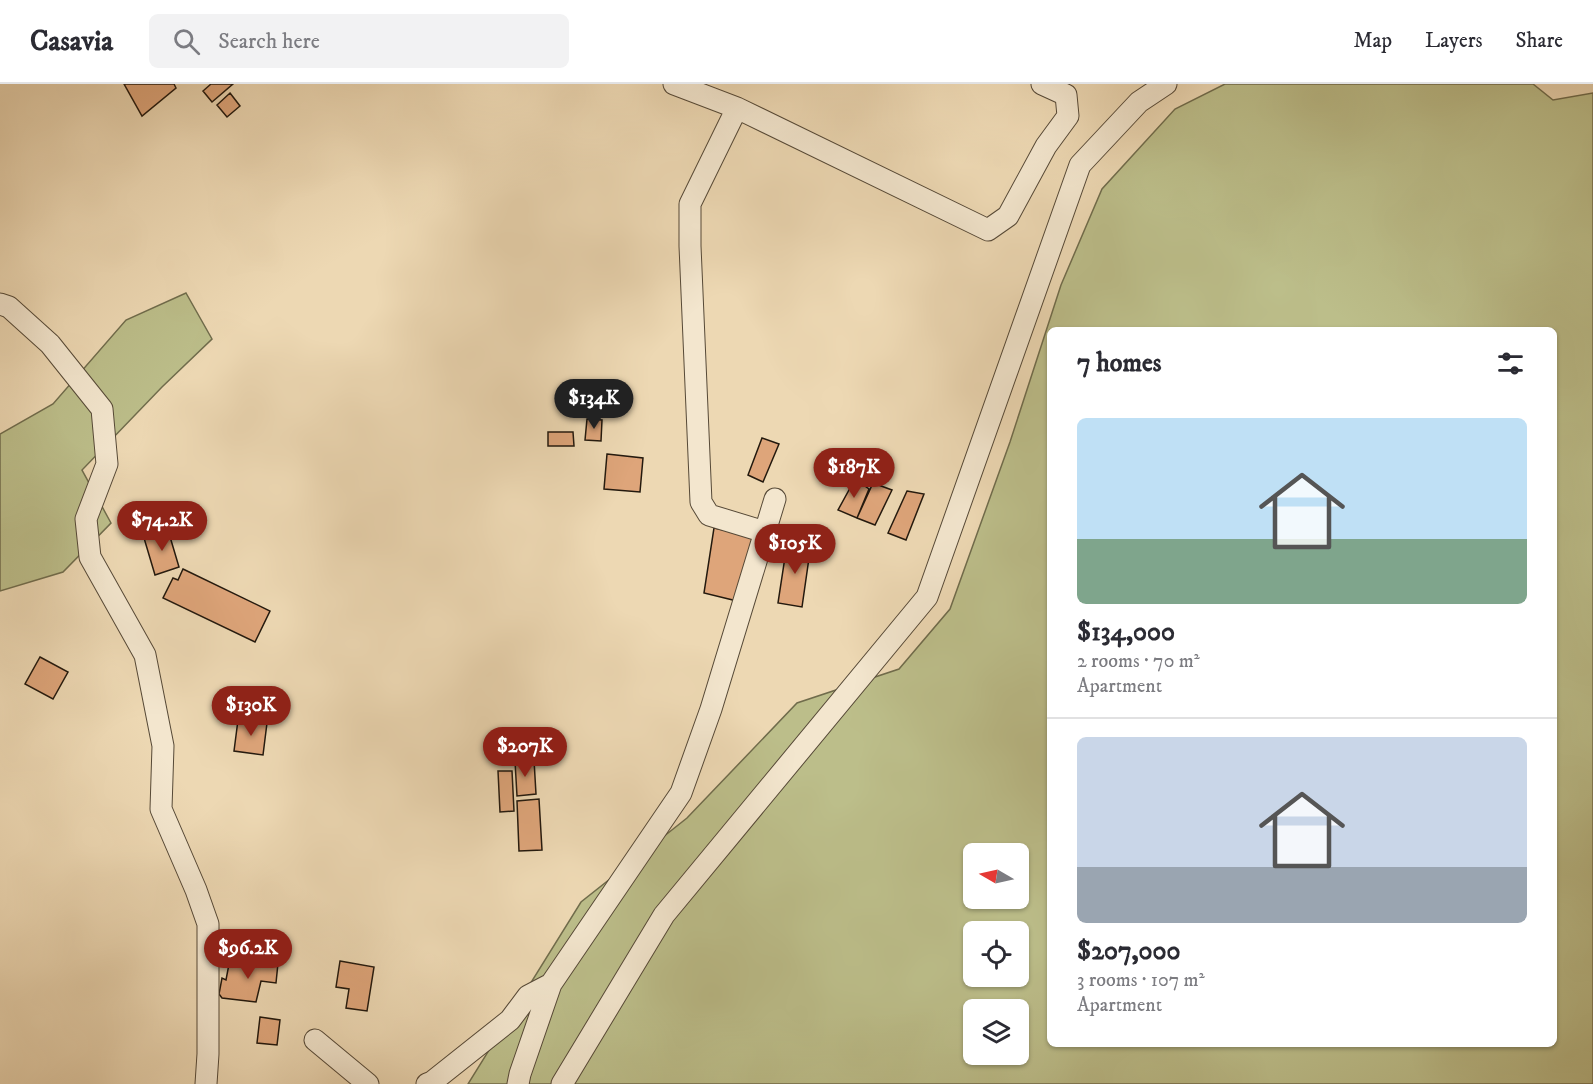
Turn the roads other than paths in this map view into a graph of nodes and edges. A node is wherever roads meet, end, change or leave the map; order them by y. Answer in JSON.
{"nodes":[{"id":1,"x":674,"y":84,"type":"edge"},
{"id":2,"x":1042,"y":84,"type":"edge"},
{"id":3,"x":1166,"y":84,"type":"edge"},
{"id":4,"x":737,"y":108,"type":"junction"},
{"id":5,"x":0,"y":304,"type":"edge"},
{"id":6,"x":775,"y":499,"type":"dead end"},
{"id":7,"x":765,"y":532,"type":"junction"},
{"id":8,"x":550,"y":984,"type":"junction"},
{"id":9,"x":315,"y":1040,"type":"dead end"},
{"id":10,"x":206,"y":1084,"type":"edge"},
{"id":11,"x":369,"y":1084,"type":"edge"},
{"id":12,"x":427,"y":1084,"type":"edge"},
{"id":13,"x":519,"y":1084,"type":"edge"},
{"id":14,"x":562,"y":1084,"type":"edge"}],
"edges":[{"from":1,"to":4,"type":"street"},
{"from":2,"to":4,"type":"street"},
{"from":3,"to":14,"type":"street"},
{"from":4,"to":7,"type":"street"},
{"from":5,"to":10,"type":"street"},
{"from":6,"to":7,"type":"street"},
{"from":7,"to":8,"type":"street"},
{"from":8,"to":12,"type":"street"},
{"from":8,"to":13,"type":"street"},
{"from":9,"to":11,"type":"street"}]}
